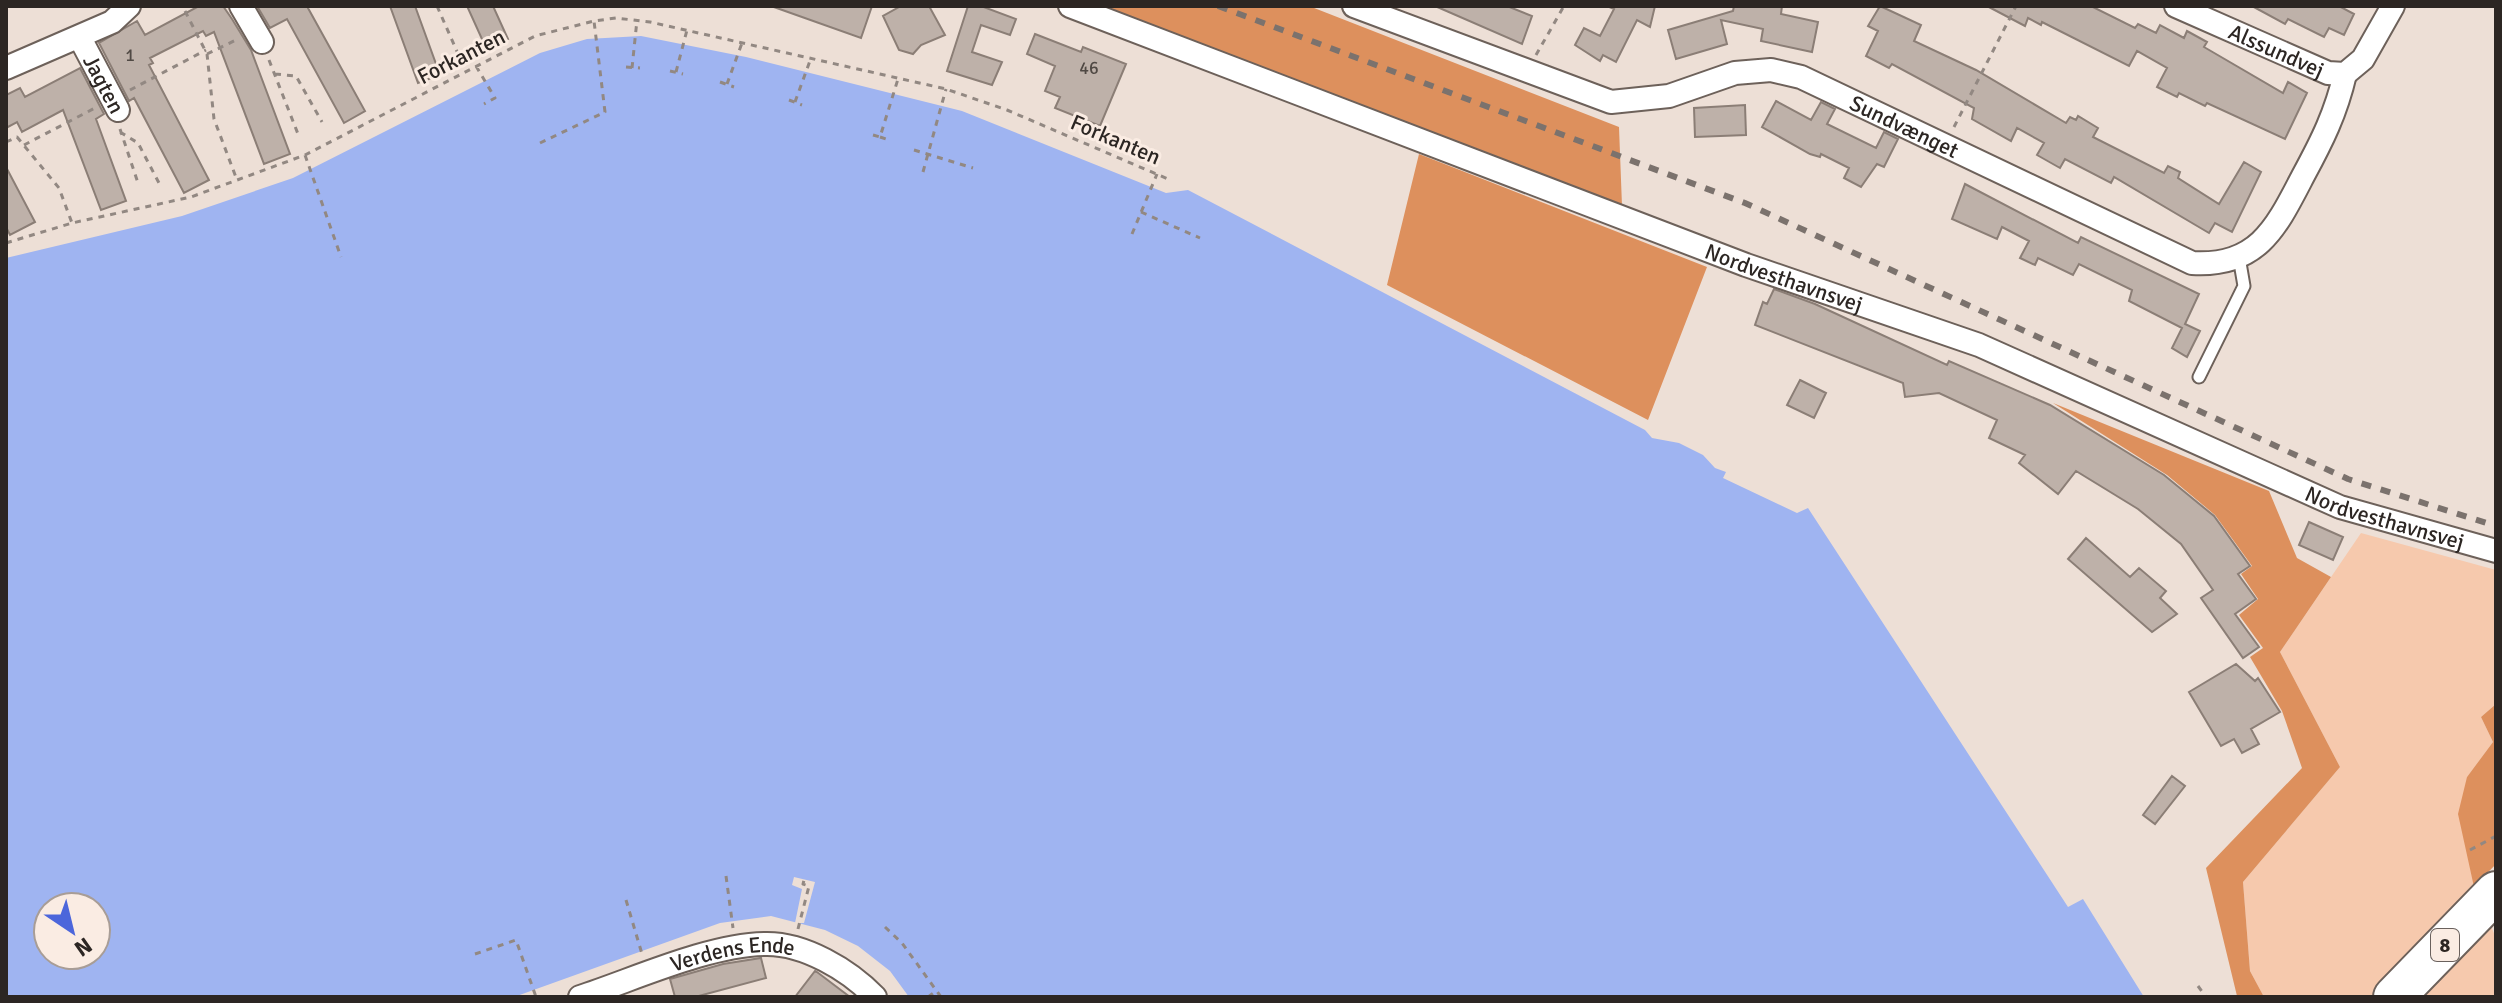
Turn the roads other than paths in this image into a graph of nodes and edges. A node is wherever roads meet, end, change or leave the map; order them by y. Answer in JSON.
{"nodes":[{"id":1,"x":129,"y":6,"type":"edge"},
{"id":2,"x":241,"y":6,"type":"edge"},
{"id":3,"x":1070,"y":6,"type":"edge"},
{"id":4,"x":1354,"y":6,"type":"edge"},
{"id":5,"x":2176,"y":6,"type":"edge"},
{"id":6,"x":2393,"y":6,"type":"edge"},
{"id":7,"x":259,"y":36,"type":"road end"},
{"id":8,"x":80,"y":38,"type":"junction"},
{"id":9,"x":6,"y":68,"type":"edge"},
{"id":10,"x":2345,"y":74,"type":"junction"},
{"id":11,"x":119,"y":121,"type":"road end"},
{"id":12,"x":2239,"y":257,"type":"junction"},
{"id":13,"x":2199,"y":377,"type":"dead end"},
{"id":14,"x":2496,"y":551,"type":"edge"},
{"id":15,"x":2496,"y":892,"type":"edge"},
{"id":16,"x":2496,"y":920,"type":"edge"},
{"id":17,"x":580,"y":997,"type":"edge"},
{"id":18,"x":875,"y":997,"type":"edge"},
{"id":19,"x":2394,"y":997,"type":"edge"},
{"id":20,"x":2421,"y":997,"type":"edge"}],
"edges":[{"from":1,"to":8,"type":"street"},
{"from":2,"to":7,"type":"street"},
{"from":3,"to":14,"type":"street","name":"Nordvesthavnsvej"},
{"from":4,"to":12,"type":"street","name":"Sundvænget"},
{"from":5,"to":10,"type":"street","name":"Alssundvej"},
{"from":6,"to":10,"type":"street","name":"Alssundvej"},
{"from":8,"to":9,"type":"street"},
{"from":8,"to":11,"type":"street","name":"Jagten"},
{"from":10,"to":12,"type":"street","name":"Sundvænget"},
{"from":12,"to":13,"type":"lane"},
{"from":15,"to":19,"type":"highway","number":"8"},
{"from":16,"to":20,"type":"highway","number":"8"},
{"from":17,"to":18,"type":"street","name":"Verdens Ende"}]}
